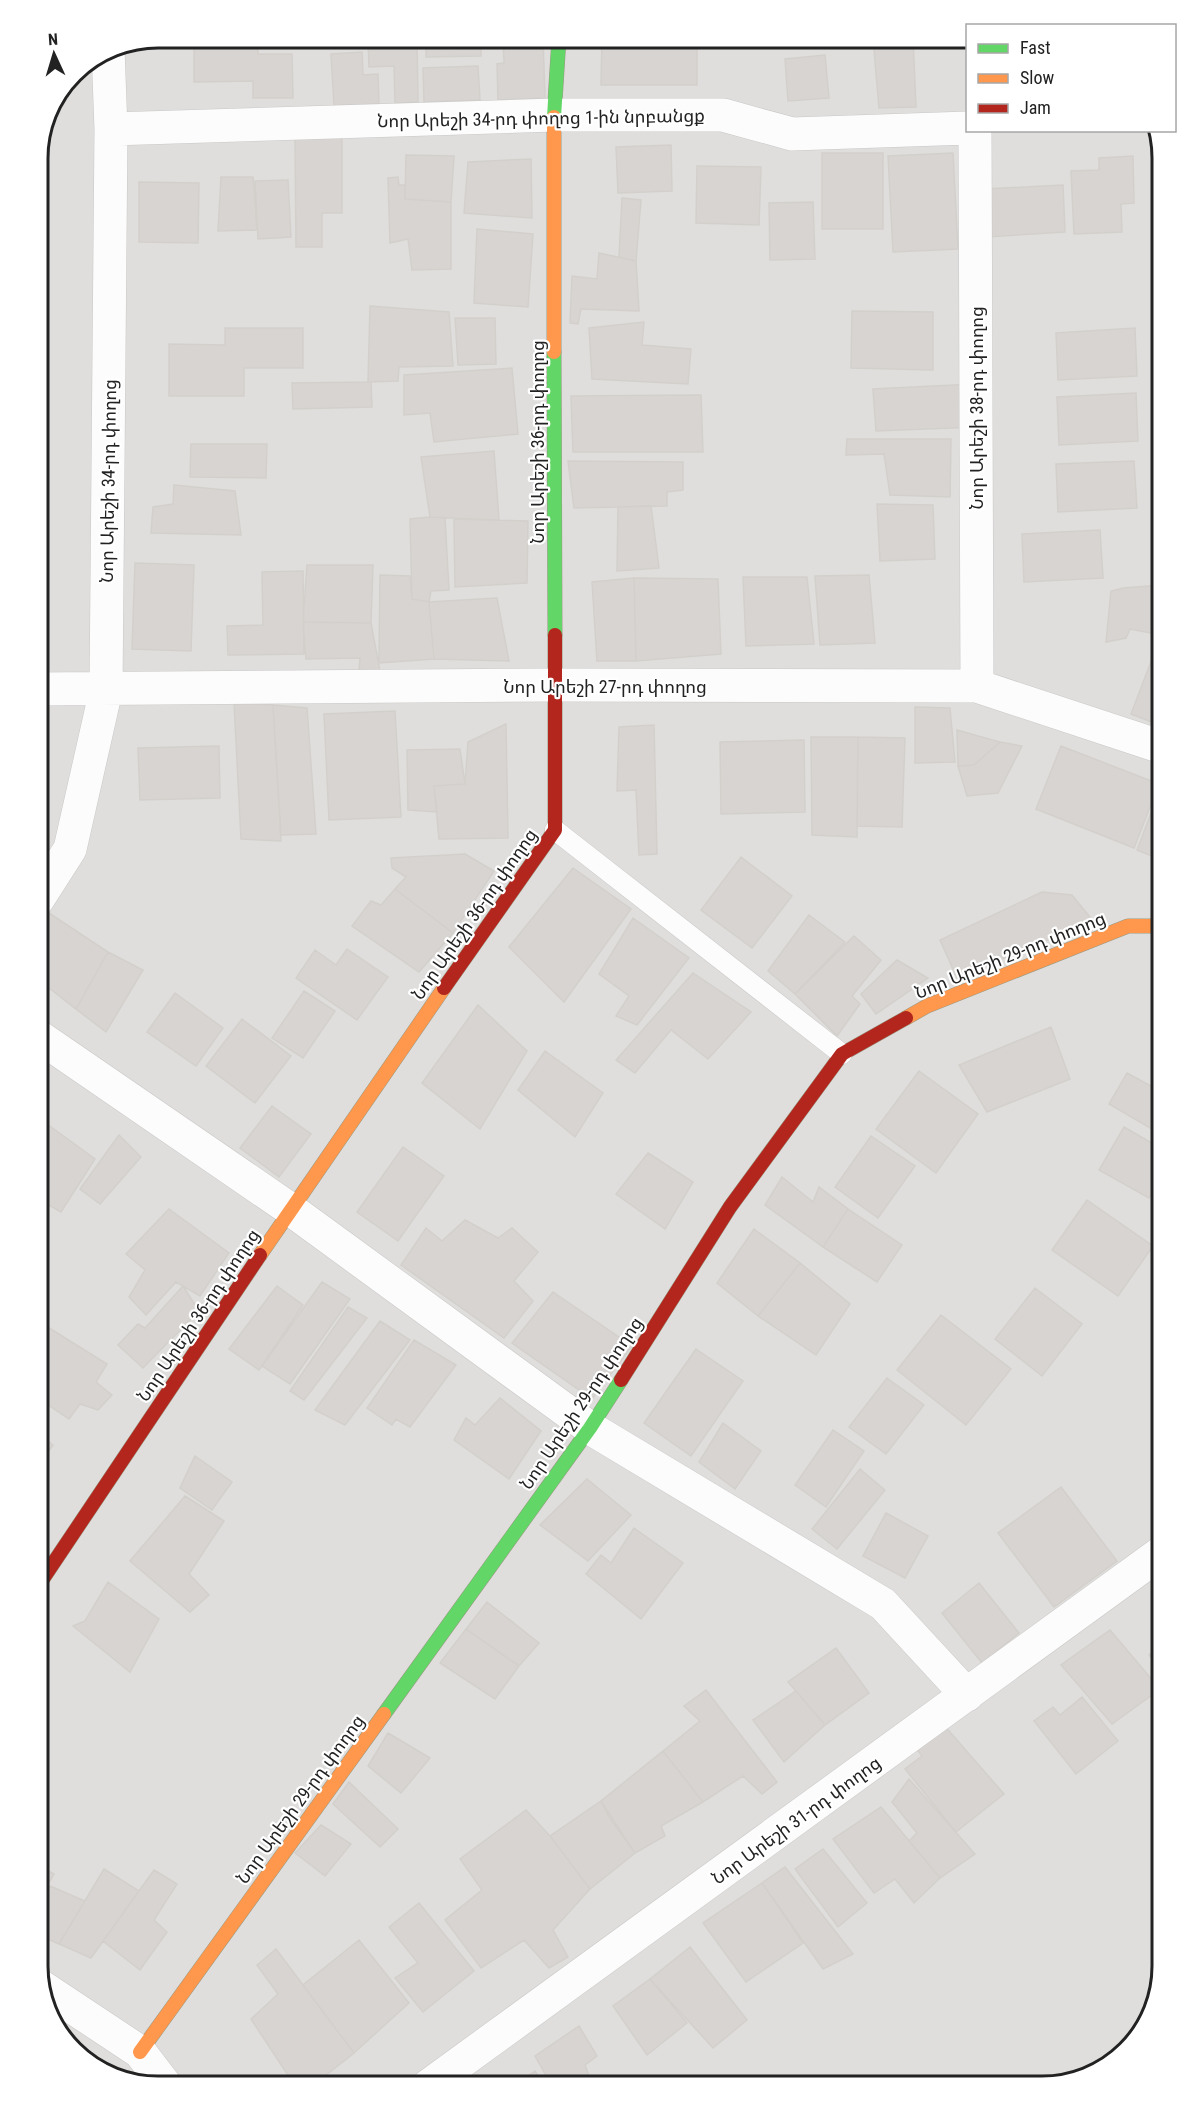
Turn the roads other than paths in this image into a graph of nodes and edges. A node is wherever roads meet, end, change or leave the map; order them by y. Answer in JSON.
{"nodes":[{"id":1,"x":558,"y":48,"type":"edge"},
{"id":2,"x":108,"y":60,"type":"edge"},
{"id":3,"x":554,"y":115,"type":"junction"},
{"id":4,"x":966,"y":128,"type":"edge"},
{"id":5,"x":111,"y":129,"type":"junction"},
{"id":6,"x":975,"y":132,"type":"edge"},
{"id":7,"x":556,"y":685,"type":"junction"},
{"id":8,"x":977,"y":686,"type":"junction"},
{"id":9,"x":48,"y":689,"type":"edge"},
{"id":10,"x":106,"y":690,"type":"junction"},
{"id":11,"x":1152,"y":744,"type":"edge"},
{"id":12,"x":555,"y":830,"type":"junction"},
{"id":13,"x":48,"y":883,"type":"edge"},
{"id":14,"x":1152,"y":926,"type":"edge"},
{"id":15,"x":48,"y":1043,"type":"edge"},
{"id":16,"x":842,"y":1054,"type":"junction"},
{"id":17,"x":290,"y":1209,"type":"junction"},
{"id":18,"x":590,"y":1428,"type":"junction"},
{"id":19,"x":1152,"y":1559,"type":"edge"},
{"id":20,"x":48,"y":1571,"type":"edge"},
{"id":21,"x":967,"y":1695,"type":"junction"},
{"id":22,"x":52,"y":1994,"type":"edge"},
{"id":23,"x":140,"y":2052,"type":"junction"},
{"id":24,"x":158,"y":2076,"type":"edge"},
{"id":25,"x":442,"y":2076,"type":"edge"}],
"edges":[{"from":1,"to":3,"type":"street","name":"Նոր Արեշի 36-րդ փողոց"},
{"from":2,"to":5,"type":"street","name":"Նոր Արեշի 34-րդ փողոց"},
{"from":3,"to":4,"type":"street","name":"Նոր Արեշի 34-րդ փողոց 1-ին նրբանցք"},
{"from":3,"to":5,"type":"street","name":"Նոր Արեշի 34-րդ փողոց 1-ին նրբանցք"},
{"from":3,"to":7,"type":"street","name":"Նոր Արեշի 36-րդ փողոց"},
{"from":5,"to":10,"type":"street","name":"Նոր Արեշի 34-րդ փողոց"},
{"from":6,"to":8,"type":"street","name":"Նոր Արեշի 38-րդ փողոց"},
{"from":7,"to":8,"type":"street","name":"Նոր Արեշի 27-րդ փողոց"},
{"from":7,"to":10,"type":"street","name":"Նոր Արեշի 27-րդ փողոց"},
{"from":7,"to":12,"type":"street","name":"Նոր Արեշի 36-րդ փողոց"},
{"from":8,"to":11,"type":"street","name":"Նոր Արեշի 27-րդ փողոց"},
{"from":9,"to":10,"type":"street","name":"Նոր Արեշի 27-րդ փողոց"},
{"from":10,"to":13,"type":"street","name":"Նոր Արեշի 34-րդ փողոց"},
{"from":12,"to":16,"type":"lane"},
{"from":12,"to":17,"type":"street","name":"Նոր Արեշի 36-րդ փողոց"},
{"from":14,"to":16,"type":"street","name":"Նոր Արեշի 29-րդ փողոց"},
{"from":15,"to":17,"type":"street"},
{"from":16,"to":18,"type":"street","name":"Նոր Արեշի 29-րդ փողոց"},
{"from":17,"to":18,"type":"street"},
{"from":17,"to":20,"type":"street","name":"Նոր Արեշի 36-րդ փողոց"},
{"from":18,"to":21,"type":"street"},
{"from":18,"to":23,"type":"street","name":"Նոր Արեշի 29-րդ փողոց"},
{"from":19,"to":21,"type":"street","name":"Նոր Արեշի 31-րդ փողոց"},
{"from":21,"to":25,"type":"street","name":"Նոր Արեշի 31-րդ փողոց"},
{"from":22,"to":23,"type":"street"},
{"from":23,"to":24,"type":"street"}]}
